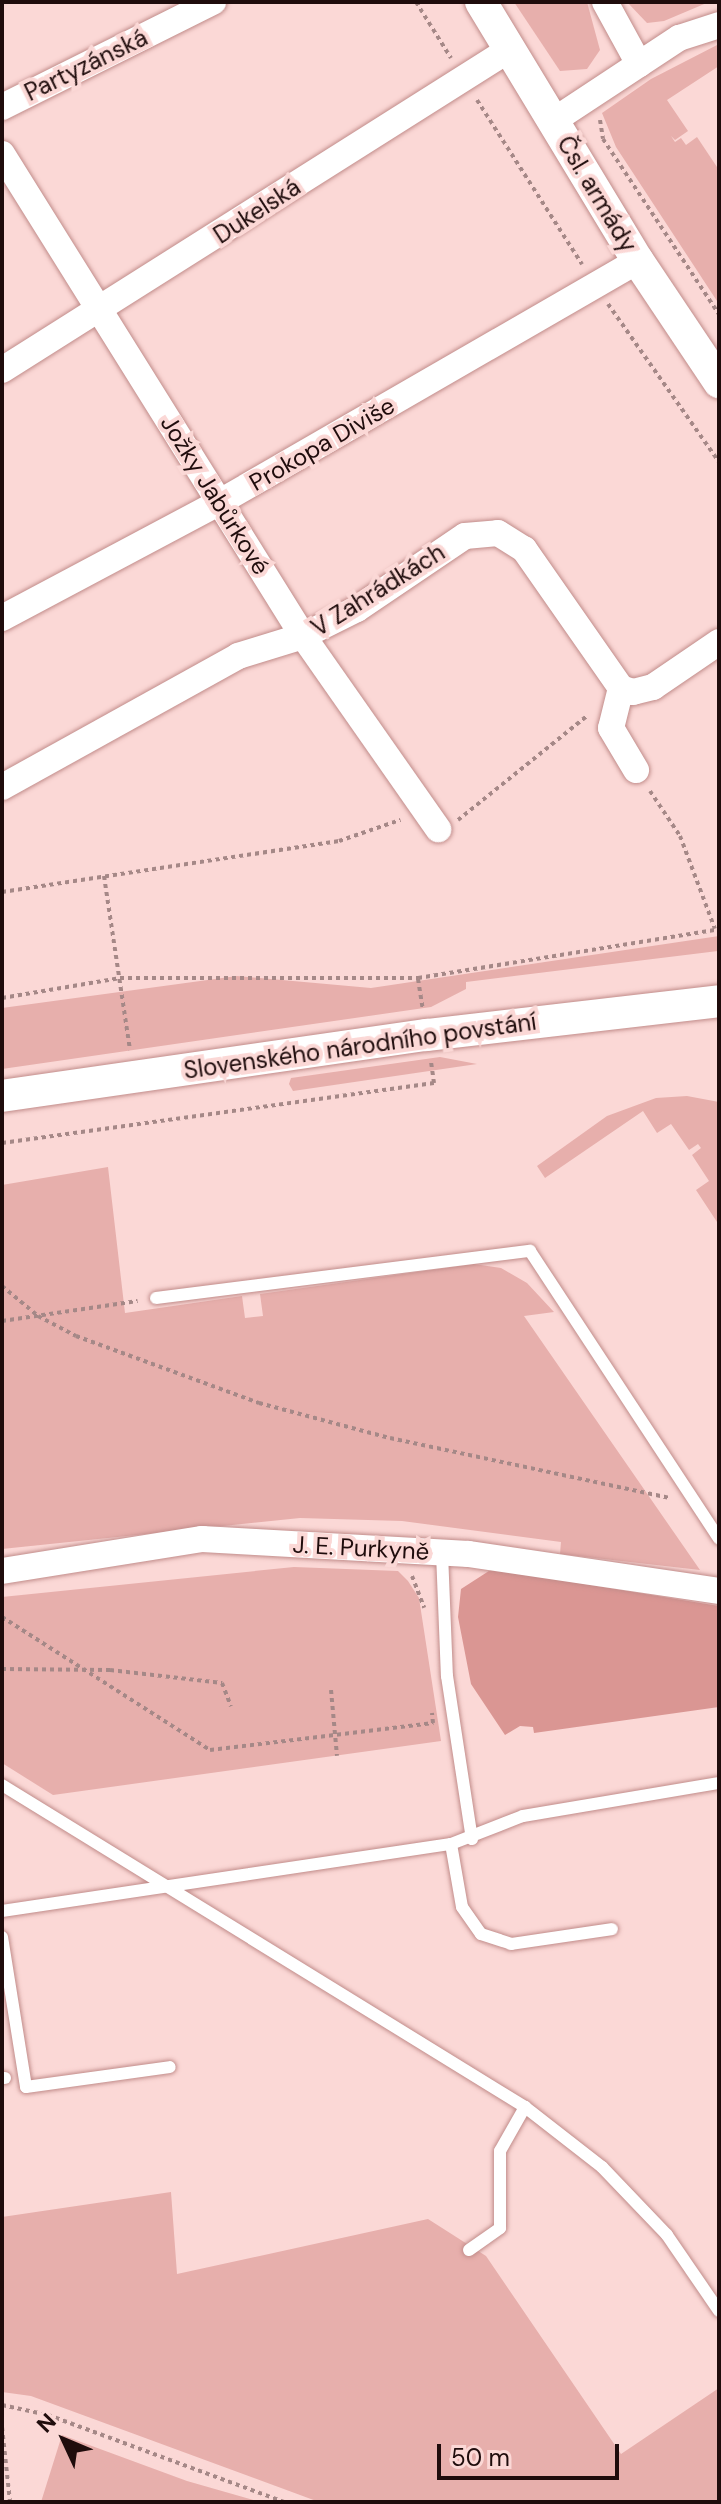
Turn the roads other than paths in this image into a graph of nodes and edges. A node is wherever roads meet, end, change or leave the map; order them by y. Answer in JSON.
{"nodes":[{"id":1,"x":213,"y":2,"type":"edge"},
{"id":2,"x":481,"y":2,"type":"edge"},
{"id":3,"x":605,"y":2,"type":"edge"},
{"id":4,"x":719,"y":25,"type":"edge"},
{"id":5,"x":510,"y":49,"type":"junction"},
{"id":6,"x":639,"y":64,"type":"junction"},
{"id":7,"x":2,"y":107,"type":"edge"},
{"id":8,"x":553,"y":121,"type":"junction"},
{"id":9,"x":2,"y":154,"type":"edge"},
{"id":10,"x":638,"y":261,"type":"junction"},
{"id":11,"x":99,"y":312,"type":"junction"},
{"id":12,"x":2,"y":370,"type":"edge"},
{"id":13,"x":719,"y":382,"type":"edge"},
{"id":14,"x":220,"y":502,"type":"junction"},
{"id":15,"x":2,"y":618,"type":"edge"},
{"id":16,"x":303,"y":636,"type":"junction"},
{"id":17,"x":719,"y":642,"type":"edge"},
{"id":18,"x":621,"y":688,"type":"junction"},
{"id":19,"x":636,"y":770,"type":"road end"},
{"id":20,"x":2,"y":787,"type":"edge"},
{"id":21,"x":432,"y":820,"type":"road end"},
{"id":22,"x":719,"y":1001,"type":"edge"},
{"id":23,"x":2,"y":1096,"type":"edge"},
{"id":24,"x":156,"y":1298,"type":"road end"},
{"id":25,"x":719,"y":1539,"type":"edge"},
{"id":26,"x":442,"y":1553,"type":"junction"},
{"id":27,"x":2,"y":1571,"type":"edge"},
{"id":28,"x":719,"y":1591,"type":"edge"},
{"id":29,"x":719,"y":1783,"type":"edge"},
{"id":30,"x":2,"y":1785,"type":"edge"},
{"id":31,"x":472,"y":1839,"type":"junction"},
{"id":32,"x":451,"y":1844,"type":"junction"},
{"id":33,"x":170,"y":1888,"type":"junction"},
{"id":34,"x":2,"y":1911,"type":"edge"},
{"id":35,"x":612,"y":1929,"type":"dead end"},
{"id":36,"x":2,"y":1937,"type":"edge"},
{"id":37,"x":170,"y":2067,"type":"dead end"},
{"id":38,"x":525,"y":2107,"type":"junction"},
{"id":39,"x":469,"y":2250,"type":"dead end"},
{"id":40,"x":719,"y":2311,"type":"edge"}],
"edges":[{"from":1,"to":7,"type":"street","name":"Partyzánská"},
{"from":2,"to":5,"type":"street","name":"Čsl. armády"},
{"from":3,"to":6,"type":"street"},
{"from":4,"to":6,"type":"street"},
{"from":5,"to":8,"type":"street","name":"Čsl. armády"},
{"from":5,"to":11,"type":"street","name":"Dukelská"},
{"from":6,"to":8,"type":"street"},
{"from":8,"to":10,"type":"street","name":"Čsl. armády"},
{"from":9,"to":11,"type":"street","name":"Jožky Jabůrkové"},
{"from":10,"to":13,"type":"street","name":"Čsl. armády"},
{"from":10,"to":14,"type":"street","name":"Prokopa Diviše"},
{"from":11,"to":12,"type":"street","name":"Dukelská"},
{"from":11,"to":14,"type":"street","name":"Jožky Jabůrkové"},
{"from":14,"to":15,"type":"street","name":"Prokopa Diviše"},
{"from":14,"to":16,"type":"street","name":"Jožky Jabůrkové"},
{"from":16,"to":18,"type":"street","name":"V Zahrádkách"},
{"from":16,"to":20,"type":"street","name":"V Zahrádkách"},
{"from":16,"to":21,"type":"street","name":"Jožky Jabůrkové"},
{"from":17,"to":18,"type":"street"},
{"from":18,"to":19,"type":"street"},
{"from":22,"to":23,"type":"street","name":"Slovenského národního povstání"},
{"from":24,"to":25,"type":"lane"},
{"from":26,"to":27,"type":"street","name":"J. E. Purkyně"},
{"from":26,"to":28,"type":"street","name":"J. E. Purkyně"},
{"from":26,"to":31,"type":"lane"},
{"from":29,"to":31,"type":"lane"},
{"from":30,"to":33,"type":"lane"},
{"from":31,"to":32,"type":"lane"},
{"from":32,"to":33,"type":"lane"},
{"from":32,"to":35,"type":"lane"},
{"from":33,"to":34,"type":"lane"},
{"from":33,"to":38,"type":"lane"},
{"from":36,"to":37,"type":"lane"},
{"from":38,"to":39,"type":"lane"},
{"from":38,"to":40,"type":"lane"}]}
